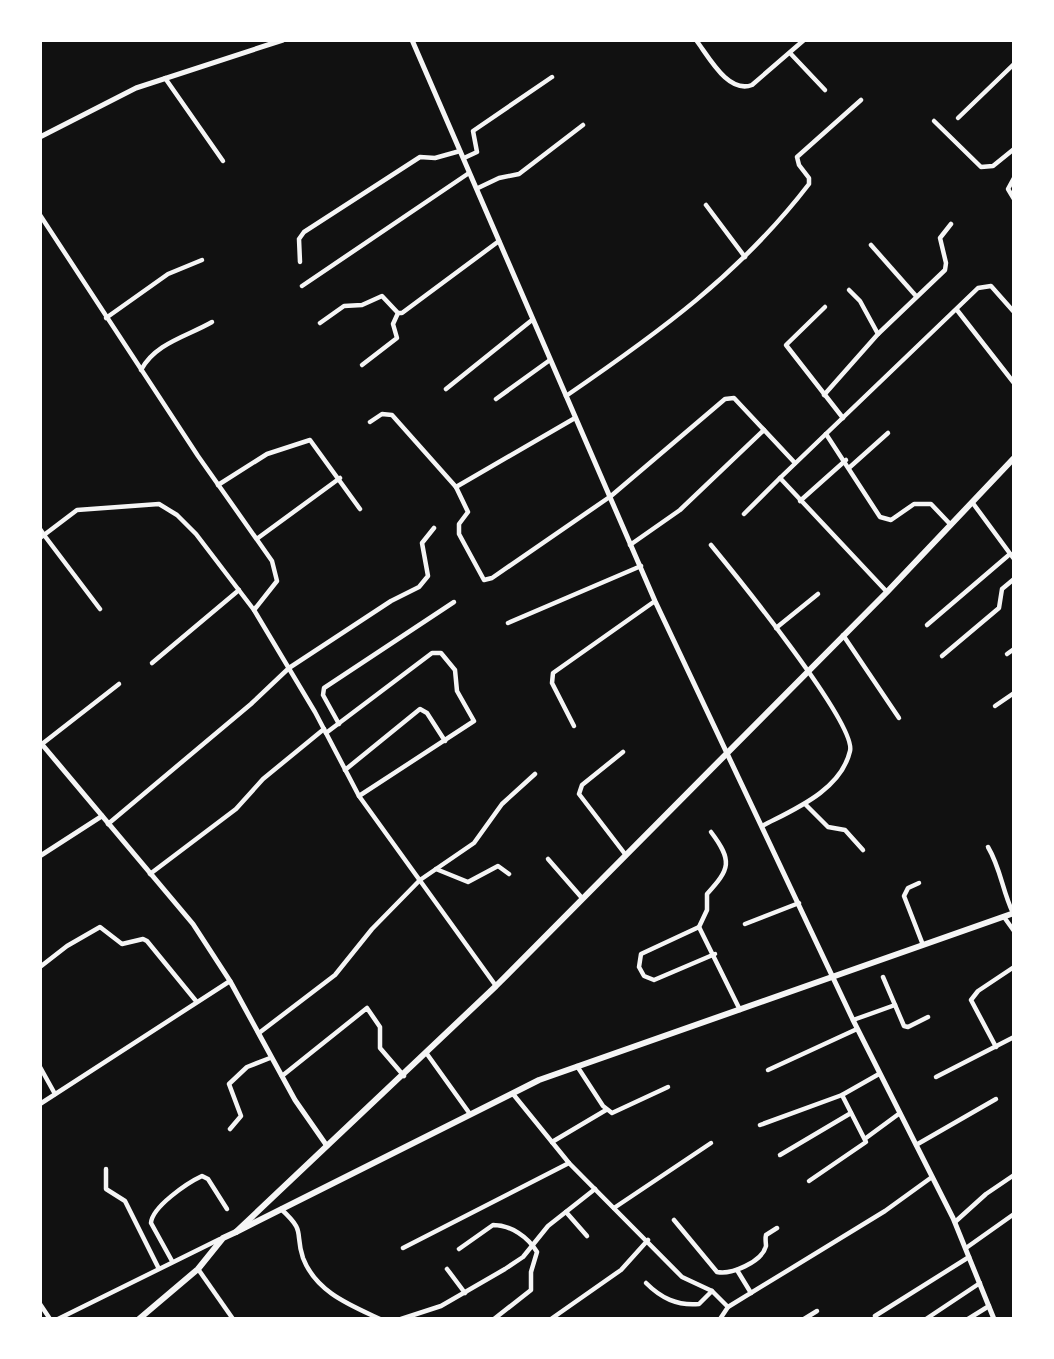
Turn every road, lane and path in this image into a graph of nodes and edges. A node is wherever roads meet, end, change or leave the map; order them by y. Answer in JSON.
{"nodes":[{"id":1,"x":283,"y":40,"type":"edge"},
{"id":2,"x":412,"y":40,"type":"edge"},
{"id":3,"x":696,"y":40,"type":"edge"},
{"id":4,"x":804,"y":40,"type":"edge"},
{"id":5,"x":790,"y":53,"type":"junction"},
{"id":6,"x":1014,"y":64,"type":"edge"},
{"id":7,"x":552,"y":77,"type":"dead end"},
{"id":8,"x":165,"y":78,"type":"junction"},
{"id":9,"x":825,"y":90,"type":"dead end"},
{"id":10,"x":861,"y":100,"type":"dead end"},
{"id":11,"x":958,"y":118,"type":"dead end"},
{"id":12,"x":934,"y":121,"type":"dead end"},
{"id":13,"x":583,"y":125,"type":"dead end"},
{"id":14,"x":40,"y":137,"type":"edge"},
{"id":15,"x":1014,"y":149,"type":"edge"},
{"id":16,"x":460,"y":151,"type":"junction"},
{"id":17,"x":464,"y":158,"type":"junction"},
{"id":18,"x":223,"y":161,"type":"dead end"},
{"id":19,"x":470,"y":172,"type":"junction"},
{"id":20,"x":1014,"y":178,"type":"edge"},
{"id":21,"x":478,"y":188,"type":"junction"},
{"id":22,"x":1014,"y":199,"type":"edge"},
{"id":23,"x":706,"y":205,"type":"dead end"},
{"id":24,"x":40,"y":215,"type":"edge"},
{"id":25,"x":951,"y":224,"type":"dead end"},
{"id":26,"x":499,"y":240,"type":"junction"},
{"id":27,"x":871,"y":245,"type":"dead end"},
{"id":28,"x":745,"y":257,"type":"junction"},
{"id":29,"x":202,"y":260,"type":"dead end"},
{"id":30,"x":300,"y":261,"type":"dead end"},
{"id":31,"x":302,"y":286,"type":"dead end"},
{"id":32,"x":849,"y":290,"type":"dead end"},
{"id":33,"x":916,"y":296,"type":"junction"},
{"id":34,"x":825,"y":307,"type":"dead end"},
{"id":35,"x":957,"y":310,"type":"junction"},
{"id":36,"x":1014,"y":312,"type":"edge"},
{"id":37,"x":398,"y":313,"type":"junction"},
{"id":38,"x":106,"y":318,"type":"junction"},
{"id":39,"x":532,"y":320,"type":"junction"},
{"id":40,"x":212,"y":322,"type":"dead end"},
{"id":41,"x":320,"y":323,"type":"dead end"},
{"id":42,"x":878,"y":334,"type":"junction"},
{"id":43,"x":550,"y":360,"type":"junction"},
{"id":44,"x":362,"y":365,"type":"dead end"},
{"id":45,"x":141,"y":370,"type":"junction"},
{"id":46,"x":1014,"y":383,"type":"edge"},
{"id":47,"x":446,"y":389,"type":"dead end"},
{"id":48,"x":824,"y":395,"type":"junction"},
{"id":49,"x":566,"y":396,"type":"junction"},
{"id":50,"x":496,"y":400,"type":"dead end"},
{"id":51,"x":575,"y":418,"type":"junction"},
{"id":52,"x":843,"y":418,"type":"junction"},
{"id":53,"x":370,"y":422,"type":"dead end"},
{"id":54,"x":764,"y":430,"type":"junction"},
{"id":55,"x":888,"y":433,"type":"dead end"},
{"id":56,"x":826,"y":434,"type":"junction"},
{"id":57,"x":1014,"y":458,"type":"edge"},
{"id":58,"x":846,"y":460,"type":"junction"},
{"id":59,"x":794,"y":463,"type":"junction"},
{"id":60,"x":850,"y":467,"type":"junction"},
{"id":61,"x":340,"y":478,"type":"junction"},
{"id":62,"x":780,"y":478,"type":"junction"},
{"id":63,"x":218,"y":485,"type":"junction"},
{"id":64,"x":456,"y":487,"type":"junction"},
{"id":65,"x":611,"y":496,"type":"junction"},
{"id":66,"x":800,"y":501,"type":"junction"},
{"id":67,"x":971,"y":501,"type":"junction"},
{"id":68,"x":360,"y":509,"type":"dead end"},
{"id":69,"x":744,"y":514,"type":"dead end"},
{"id":70,"x":950,"y":524,"type":"junction"},
{"id":71,"x":434,"y":528,"type":"dead end"},
{"id":72,"x":40,"y":529,"type":"edge"},
{"id":73,"x":42,"y":537,"type":"edge"},
{"id":74,"x":258,"y":538,"type":"junction"},
{"id":75,"x":630,"y":545,"type":"junction"},
{"id":76,"x":711,"y":545,"type":"dead end"},
{"id":77,"x":1012,"y":557,"type":"edge"},
{"id":78,"x":641,"y":566,"type":"junction"},
{"id":79,"x":1014,"y":579,"type":"edge"},
{"id":80,"x":239,"y":590,"type":"junction"},
{"id":81,"x":887,"y":592,"type":"junction"},
{"id":82,"x":818,"y":594,"type":"dead end"},
{"id":83,"x":454,"y":601,"type":"dead end"},
{"id":84,"x":655,"y":601,"type":"junction"},
{"id":85,"x":100,"y":609,"type":"dead end"},
{"id":86,"x":254,"y":610,"type":"junction"},
{"id":87,"x":508,"y":623,"type":"dead end"},
{"id":88,"x":927,"y":625,"type":"dead end"},
{"id":89,"x":776,"y":628,"type":"junction"},
{"id":90,"x":843,"y":635,"type":"junction"},
{"id":91,"x":1014,"y":649,"type":"edge"},
{"id":92,"x":1007,"y":654,"type":"dead end"},
{"id":93,"x":942,"y":656,"type":"dead end"},
{"id":94,"x":152,"y":663,"type":"dead end"},
{"id":95,"x":289,"y":668,"type":"junction"},
{"id":96,"x":807,"y":670,"type":"junction"},
{"id":97,"x":119,"y":684,"type":"dead end"},
{"id":98,"x":1014,"y":693,"type":"edge"},
{"id":99,"x":995,"y":706,"type":"dead end"},
{"id":100,"x":899,"y":718,"type":"dead end"},
{"id":101,"x":339,"y":724,"type":"junction"},
{"id":102,"x":574,"y":726,"type":"dead end"},
{"id":103,"x":325,"y":731,"type":"junction"},
{"id":104,"x":445,"y":741,"type":"junction"},
{"id":105,"x":41,"y":743,"type":"edge"},
{"id":106,"x":623,"y":752,"type":"dead end"},
{"id":107,"x":726,"y":752,"type":"junction"},
{"id":108,"x":345,"y":770,"type":"junction"},
{"id":109,"x":535,"y":774,"type":"dead end"},
{"id":110,"x":359,"y":796,"type":"junction"},
{"id":111,"x":805,"y":804,"type":"junction"},
{"id":112,"x":102,"y":816,"type":"junction"},
{"id":113,"x":108,"y":824,"type":"junction"},
{"id":114,"x":764,"y":825,"type":"junction"},
{"id":115,"x":711,"y":832,"type":"dead end"},
{"id":116,"x":988,"y":846,"type":"dead end"},
{"id":117,"x":863,"y":850,"type":"dead end"},
{"id":118,"x":625,"y":854,"type":"junction"},
{"id":119,"x":40,"y":856,"type":"edge"},
{"id":120,"x":548,"y":859,"type":"dead end"},
{"id":121,"x":436,"y":869,"type":"junction"},
{"id":122,"x":150,"y":874,"type":"junction"},
{"id":123,"x":509,"y":874,"type":"dead end"},
{"id":124,"x":419,"y":880,"type":"junction"},
{"id":125,"x":919,"y":883,"type":"dead end"},
{"id":126,"x":582,"y":898,"type":"junction"},
{"id":127,"x":800,"y":903,"type":"junction"},
{"id":128,"x":1013,"y":913,"type":"edge"},
{"id":129,"x":1004,"y":917,"type":"junction"},
{"id":130,"x":745,"y":925,"type":"dead end"},
{"id":131,"x":699,"y":927,"type":"junction"},
{"id":132,"x":1014,"y":931,"type":"edge"},
{"id":133,"x":923,"y":945,"type":"junction"},
{"id":134,"x":715,"y":954,"type":"junction"},
{"id":135,"x":40,"y":967,"type":"edge"},
{"id":136,"x":1014,"y":967,"type":"edge"},
{"id":137,"x":834,"y":974,"type":"junction"},
{"id":138,"x":883,"y":977,"type":"dead end"},
{"id":139,"x":230,"y":981,"type":"junction"},
{"id":140,"x":496,"y":986,"type":"junction"},
{"id":141,"x":197,"y":1002,"type":"junction"},
{"id":142,"x":895,"y":1005,"type":"junction"},
{"id":143,"x":740,"y":1011,"type":"junction"},
{"id":144,"x":928,"y":1017,"type":"dead end"},
{"id":145,"x":853,"y":1020,"type":"junction"},
{"id":146,"x":858,"y":1029,"type":"junction"},
{"id":147,"x":259,"y":1033,"type":"junction"},
{"id":148,"x":1014,"y":1037,"type":"edge"},
{"id":149,"x":996,"y":1047,"type":"junction"},
{"id":150,"x":427,"y":1054,"type":"junction"},
{"id":151,"x":270,"y":1058,"type":"junction"},
{"id":152,"x":577,"y":1065,"type":"junction"},
{"id":153,"x":40,"y":1067,"type":"edge"},
{"id":154,"x":768,"y":1070,"type":"dead end"},
{"id":155,"x":879,"y":1074,"type":"junction"},
{"id":156,"x":281,"y":1076,"type":"junction"},
{"id":157,"x":404,"y":1076,"type":"junction"},
{"id":158,"x":936,"y":1077,"type":"dead end"},
{"id":159,"x":668,"y":1087,"type":"dead end"},
{"id":160,"x":55,"y":1094,"type":"junction"},
{"id":161,"x":513,"y":1094,"type":"junction"},
{"id":162,"x":842,"y":1095,"type":"junction"},
{"id":163,"x":996,"y":1099,"type":"dead end"},
{"id":164,"x":40,"y":1104,"type":"edge"},
{"id":165,"x":606,"y":1110,"type":"junction"},
{"id":166,"x":851,"y":1113,"type":"junction"},
{"id":167,"x":900,"y":1113,"type":"junction"},
{"id":168,"x":470,"y":1114,"type":"junction"},
{"id":169,"x":760,"y":1125,"type":"dead end"},
{"id":170,"x":230,"y":1129,"type":"dead end"},
{"id":171,"x":866,"y":1138,"type":"junction"},
{"id":172,"x":552,"y":1142,"type":"junction"},
{"id":173,"x":711,"y":1143,"type":"dead end"},
{"id":174,"x":916,"y":1145,"type":"junction"},
{"id":175,"x":327,"y":1146,"type":"junction"},
{"id":176,"x":780,"y":1155,"type":"dead end"},
{"id":177,"x":569,"y":1163,"type":"junction"},
{"id":178,"x":106,"y":1169,"type":"dead end"},
{"id":179,"x":1014,"y":1175,"type":"edge"},
{"id":180,"x":932,"y":1177,"type":"junction"},
{"id":181,"x":809,"y":1181,"type":"dead end"},
{"id":182,"x":595,"y":1189,"type":"junction"},
{"id":183,"x":614,"y":1208,"type":"junction"},
{"id":184,"x":227,"y":1209,"type":"dead end"},
{"id":185,"x":281,"y":1209,"type":"junction"},
{"id":186,"x":566,"y":1212,"type":"junction"},
{"id":187,"x":1014,"y":1214,"type":"edge"},
{"id":188,"x":674,"y":1220,"type":"dead end"},
{"id":189,"x":955,"y":1222,"type":"junction"},
{"id":190,"x":777,"y":1228,"type":"dead end"},
{"id":191,"x":236,"y":1232,"type":"junction"},
{"id":192,"x":587,"y":1236,"type":"dead end"},
{"id":193,"x":223,"y":1238,"type":"junction"},
{"id":194,"x":648,"y":1240,"type":"junction"},
{"id":195,"x":533,"y":1245,"type":"junction"},
{"id":196,"x":403,"y":1248,"type":"dead end"},
{"id":197,"x":966,"y":1248,"type":"junction"},
{"id":198,"x":459,"y":1249,"type":"dead end"},
{"id":199,"x":970,"y":1257,"type":"junction"},
{"id":200,"x":172,"y":1261,"type":"junction"},
{"id":201,"x":158,"y":1267,"type":"junction"},
{"id":202,"x":198,"y":1269,"type":"junction"},
{"id":203,"x":447,"y":1269,"type":"dead end"},
{"id":204,"x":737,"y":1270,"type":"junction"},
{"id":205,"x":981,"y":1282,"type":"junction"},
{"id":206,"x":646,"y":1283,"type":"dead end"},
{"id":207,"x":712,"y":1291,"type":"junction"},
{"id":208,"x":465,"y":1293,"type":"junction"},
{"id":209,"x":751,"y":1293,"type":"junction"},
{"id":210,"x":40,"y":1304,"type":"edge"},
{"id":211,"x":989,"y":1306,"type":"junction"},
{"id":212,"x":728,"y":1307,"type":"junction"},
{"id":213,"x":817,"y":1311,"type":"dead end"},
{"id":214,"x":875,"y":1316,"type":"dead end"},
{"id":215,"x":50,"y":1319,"type":"edge"},
{"id":216,"x":58,"y":1319,"type":"edge"},
{"id":217,"x":139,"y":1319,"type":"edge"},
{"id":218,"x":233,"y":1319,"type":"edge"},
{"id":219,"x":380,"y":1319,"type":"edge"},
{"id":220,"x":401,"y":1319,"type":"edge"},
{"id":221,"x":494,"y":1319,"type":"edge"},
{"id":222,"x":551,"y":1319,"type":"edge"},
{"id":223,"x":720,"y":1319,"type":"edge"},
{"id":224,"x":804,"y":1319,"type":"edge"},
{"id":225,"x":926,"y":1319,"type":"edge"},
{"id":226,"x":968,"y":1319,"type":"edge"},
{"id":227,"x":994,"y":1319,"type":"edge"}],
"edges":[{"from":1,"to":8,"type":"street"},
{"from":2,"to":16,"type":"street"},
{"from":3,"to":5,"type":"street"},
{"from":4,"to":5,"type":"street"},
{"from":5,"to":9,"type":"street"},
{"from":6,"to":11,"type":"street"},
{"from":7,"to":17,"type":"street"},
{"from":8,"to":14,"type":"street"},
{"from":8,"to":18,"type":"street"},
{"from":10,"to":28,"type":"street"},
{"from":12,"to":15,"type":"street"},
{"from":13,"to":21,"type":"street"},
{"from":16,"to":17,"type":"street"},
{"from":16,"to":30,"type":"street"},
{"from":17,"to":19,"type":"street"},
{"from":19,"to":21,"type":"street"},
{"from":19,"to":31,"type":"street"},
{"from":20,"to":22,"type":"street"},
{"from":21,"to":26,"type":"street"},
{"from":23,"to":28,"type":"street"},
{"from":24,"to":38,"type":"street"},
{"from":25,"to":33,"type":"street"},
{"from":26,"to":37,"type":"street"},
{"from":26,"to":39,"type":"street"},
{"from":27,"to":33,"type":"street"},
{"from":28,"to":49,"type":"street"},
{"from":29,"to":38,"type":"street"},
{"from":32,"to":42,"type":"street"},
{"from":33,"to":42,"type":"street"},
{"from":34,"to":48,"type":"street"},
{"from":35,"to":36,"type":"street"},
{"from":35,"to":46,"type":"street"},
{"from":35,"to":52,"type":"street"},
{"from":37,"to":41,"type":"street"},
{"from":37,"to":44,"type":"street"},
{"from":38,"to":45,"type":"street"},
{"from":39,"to":43,"type":"street"},
{"from":39,"to":47,"type":"street"},
{"from":40,"to":45,"type":"street"},
{"from":42,"to":48,"type":"street"},
{"from":43,"to":49,"type":"street"},
{"from":43,"to":50,"type":"street"},
{"from":45,"to":63,"type":"street"},
{"from":48,"to":52,"type":"street"},
{"from":49,"to":51,"type":"street"},
{"from":51,"to":64,"type":"street"},
{"from":51,"to":65,"type":"street"},
{"from":52,"to":56,"type":"street"},
{"from":53,"to":64,"type":"street"},
{"from":54,"to":59,"type":"street"},
{"from":54,"to":65,"type":"street"},
{"from":54,"to":75,"type":"street"},
{"from":55,"to":60,"type":"street"},
{"from":56,"to":58,"type":"street"},
{"from":56,"to":59,"type":"street"},
{"from":57,"to":67,"type":"main road"},
{"from":58,"to":60,"type":"street"},
{"from":58,"to":66,"type":"street"},
{"from":59,"to":62,"type":"street"},
{"from":60,"to":70,"type":"street"},
{"from":61,"to":63,"type":"street"},
{"from":61,"to":68,"type":"street"},
{"from":61,"to":74,"type":"street"},
{"from":62,"to":66,"type":"street"},
{"from":62,"to":69,"type":"street"},
{"from":63,"to":74,"type":"street"},
{"from":64,"to":65,"type":"street"},
{"from":65,"to":75,"type":"street"},
{"from":66,"to":81,"type":"street"},
{"from":67,"to":70,"type":"main road"},
{"from":67,"to":77,"type":"street"},
{"from":70,"to":81,"type":"main road"},
{"from":71,"to":95,"type":"street"},
{"from":72,"to":73,"type":"street"},
{"from":73,"to":80,"type":"street"},
{"from":73,"to":85,"type":"street"},
{"from":74,"to":86,"type":"street"},
{"from":75,"to":78,"type":"street"},
{"from":76,"to":89,"type":"street"},
{"from":77,"to":88,"type":"street"},
{"from":78,"to":84,"type":"street"},
{"from":78,"to":87,"type":"street"},
{"from":79,"to":93,"type":"street"},
{"from":80,"to":86,"type":"street"},
{"from":80,"to":94,"type":"street"},
{"from":81,"to":90,"type":"main road"},
{"from":82,"to":89,"type":"street"},
{"from":83,"to":101,"type":"street"},
{"from":84,"to":102,"type":"street"},
{"from":84,"to":107,"type":"street"},
{"from":86,"to":95,"type":"street"},
{"from":89,"to":96,"type":"street"},
{"from":90,"to":96,"type":"main road"},
{"from":90,"to":100,"type":"street"},
{"from":91,"to":92,"type":"street"},
{"from":95,"to":103,"type":"street"},
{"from":95,"to":113,"type":"street"},
{"from":96,"to":107,"type":"main road"},
{"from":96,"to":111,"type":"street"},
{"from":97,"to":105,"type":"street"},
{"from":98,"to":99,"type":"street"},
{"from":101,"to":103,"type":"street"},
{"from":101,"to":104,"type":"street"},
{"from":103,"to":108,"type":"street"},
{"from":103,"to":122,"type":"street"},
{"from":104,"to":108,"type":"street"},
{"from":104,"to":110,"type":"street"},
{"from":105,"to":112,"type":"street"},
{"from":106,"to":118,"type":"street"},
{"from":107,"to":114,"type":"street"},
{"from":107,"to":118,"type":"main road"},
{"from":108,"to":110,"type":"street"},
{"from":109,"to":121,"type":"street"},
{"from":110,"to":124,"type":"street"},
{"from":111,"to":114,"type":"street"},
{"from":111,"to":117,"type":"street"},
{"from":112,"to":113,"type":"street"},
{"from":112,"to":119,"type":"street"},
{"from":113,"to":122,"type":"street"},
{"from":114,"to":127,"type":"street"},
{"from":115,"to":131,"type":"street"},
{"from":116,"to":128,"type":"street"},
{"from":118,"to":126,"type":"main road"},
{"from":120,"to":126,"type":"street"},
{"from":121,"to":123,"type":"street"},
{"from":121,"to":124,"type":"street"},
{"from":122,"to":139,"type":"street"},
{"from":124,"to":140,"type":"street"},
{"from":124,"to":147,"type":"street"},
{"from":125,"to":133,"type":"street"},
{"from":126,"to":140,"type":"main road"},
{"from":127,"to":130,"type":"street"},
{"from":127,"to":137,"type":"street"},
{"from":128,"to":129,"type":"main road"},
{"from":129,"to":132,"type":"street"},
{"from":129,"to":133,"type":"main road"},
{"from":131,"to":134,"type":"street"},
{"from":131,"to":134,"type":"street"},
{"from":133,"to":137,"type":"main road"},
{"from":134,"to":143,"type":"street"},
{"from":135,"to":141,"type":"street"},
{"from":136,"to":149,"type":"street"},
{"from":137,"to":143,"type":"main road"},
{"from":137,"to":145,"type":"street"},
{"from":138,"to":142,"type":"street"},
{"from":139,"to":141,"type":"street"},
{"from":139,"to":147,"type":"street"},
{"from":140,"to":150,"type":"main road"},
{"from":141,"to":160,"type":"street"},
{"from":142,"to":144,"type":"street"},
{"from":142,"to":145,"type":"street"},
{"from":143,"to":152,"type":"main road"},
{"from":145,"to":146,"type":"street"},
{"from":146,"to":154,"type":"street"},
{"from":146,"to":155,"type":"street"},
{"from":147,"to":151,"type":"street"},
{"from":148,"to":149,"type":"street"},
{"from":149,"to":158,"type":"street"},
{"from":150,"to":157,"type":"main road"},
{"from":150,"to":168,"type":"street"},
{"from":151,"to":156,"type":"street"},
{"from":151,"to":170,"type":"street"},
{"from":152,"to":161,"type":"main road"},
{"from":152,"to":165,"type":"street"},
{"from":153,"to":160,"type":"street"},
{"from":155,"to":162,"type":"street"},
{"from":155,"to":167,"type":"street"},
{"from":156,"to":157,"type":"street"},
{"from":156,"to":175,"type":"street"},
{"from":157,"to":175,"type":"main road"},
{"from":159,"to":165,"type":"street"},
{"from":160,"to":164,"type":"street"},
{"from":161,"to":168,"type":"main road"},
{"from":161,"to":172,"type":"street"},
{"from":162,"to":166,"type":"street"},
{"from":162,"to":169,"type":"street"},
{"from":163,"to":174,"type":"street"},
{"from":165,"to":172,"type":"street"},
{"from":166,"to":171,"type":"street"},
{"from":166,"to":176,"type":"street"},
{"from":167,"to":171,"type":"street"},
{"from":167,"to":174,"type":"street"},
{"from":168,"to":185,"type":"main road"},
{"from":171,"to":181,"type":"street"},
{"from":172,"to":177,"type":"street"},
{"from":173,"to":183,"type":"street"},
{"from":174,"to":180,"type":"street"},
{"from":175,"to":191,"type":"main road"},
{"from":177,"to":182,"type":"street"},
{"from":177,"to":196,"type":"street"},
{"from":178,"to":201,"type":"street"},
{"from":179,"to":189,"type":"street"},
{"from":180,"to":189,"type":"street"},
{"from":180,"to":209,"type":"street"},
{"from":182,"to":183,"type":"street"},
{"from":182,"to":186,"type":"street"},
{"from":183,"to":194,"type":"street"},
{"from":184,"to":200,"type":"street"},
{"from":185,"to":191,"type":"main road"},
{"from":185,"to":219,"type":"street"},
{"from":186,"to":192,"type":"street"},
{"from":186,"to":195,"type":"street"},
{"from":187,"to":197,"type":"street"},
{"from":188,"to":204,"type":"street"},
{"from":189,"to":197,"type":"street"},
{"from":190,"to":204,"type":"street"},
{"from":191,"to":193,"type":"main road"},
{"from":193,"to":200,"type":"street"},
{"from":193,"to":202,"type":"main road"},
{"from":194,"to":207,"type":"street"},
{"from":194,"to":222,"type":"street"},
{"from":195,"to":198,"type":"street"},
{"from":195,"to":208,"type":"street"},
{"from":195,"to":221,"type":"street"},
{"from":197,"to":199,"type":"street"},
{"from":199,"to":205,"type":"street"},
{"from":199,"to":214,"type":"street"},
{"from":200,"to":201,"type":"street"},
{"from":201,"to":216,"type":"street"},
{"from":202,"to":217,"type":"main road"},
{"from":202,"to":218,"type":"street"},
{"from":203,"to":208,"type":"street"},
{"from":204,"to":209,"type":"street"},
{"from":205,"to":211,"type":"street"},
{"from":205,"to":225,"type":"street"},
{"from":206,"to":207,"type":"street"},
{"from":207,"to":212,"type":"street"},
{"from":208,"to":220,"type":"street"},
{"from":209,"to":212,"type":"street"},
{"from":210,"to":215,"type":"street"},
{"from":211,"to":226,"type":"street"},
{"from":211,"to":227,"type":"street"},
{"from":212,"to":223,"type":"street"},
{"from":213,"to":224,"type":"street"}]}
